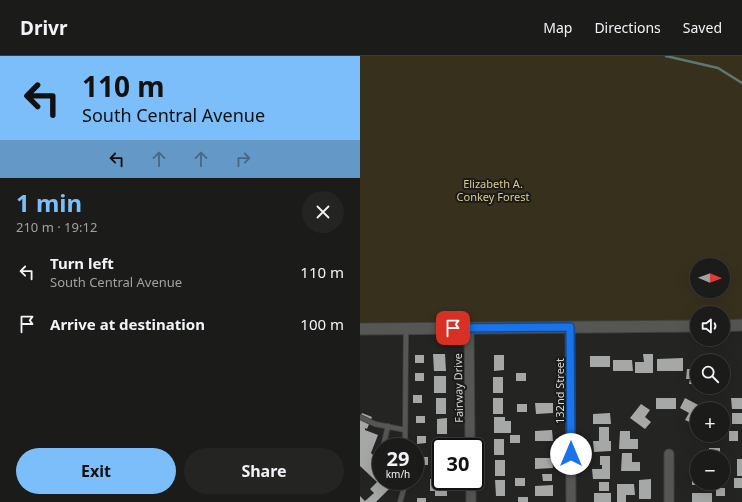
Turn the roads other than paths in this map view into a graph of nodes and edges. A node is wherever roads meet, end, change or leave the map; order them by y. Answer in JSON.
{"nodes":[{"id":1,"x":690,"y":326,"type":"edge"},
{"id":2,"x":730,"y":326,"type":"edge"},
{"id":3,"x":742,"y":326,"type":"edge"},
{"id":4,"x":570,"y":327,"type":"junction"},
{"id":5,"x":469,"y":328,"type":"junction"},
{"id":6,"x":360,"y":329,"type":"edge"},
{"id":7,"x":406,"y":329,"type":"junction"},
{"id":8,"x":360,"y":417,"type":"edge"},
{"id":9,"x":388,"y":426,"type":"junction"},
{"id":10,"x":406,"y":430,"type":"junction"},
{"id":11,"x":385,"y":438,"type":"edge"},
{"id":12,"x":406,"y":438,"type":"edge"},
{"id":13,"x":470,"y":438,"type":"edge"},
{"id":14,"x":669,"y":454,"type":"dead end"},
{"id":15,"x":404,"y":490,"type":"edge"},
{"id":16,"x":471,"y":490,"type":"edge"},
{"id":17,"x":400,"y":502,"type":"edge"},
{"id":18,"x":471,"y":502,"type":"edge"},
{"id":19,"x":571,"y":502,"type":"edge"},
{"id":20,"x":669,"y":502,"type":"edge"}],
"edges":[{"from":1,"to":4,"type":"street"},
{"from":2,"to":3,"type":"street"},
{"from":4,"to":5,"type":"street"},
{"from":4,"to":19,"type":"street","name":"132nd Street"},
{"from":5,"to":7,"type":"street"},
{"from":5,"to":13,"type":"street","name":"Fairway Drive"},
{"from":6,"to":7,"type":"street"},
{"from":7,"to":10,"type":"lane"},
{"from":8,"to":9,"type":"lane"},
{"from":9,"to":10,"type":"lane"},
{"from":9,"to":11,"type":"lane"},
{"from":10,"to":12,"type":"lane"},
{"from":14,"to":20,"type":"street"},
{"from":15,"to":17,"type":"lane"},
{"from":16,"to":18,"type":"street"}]}
